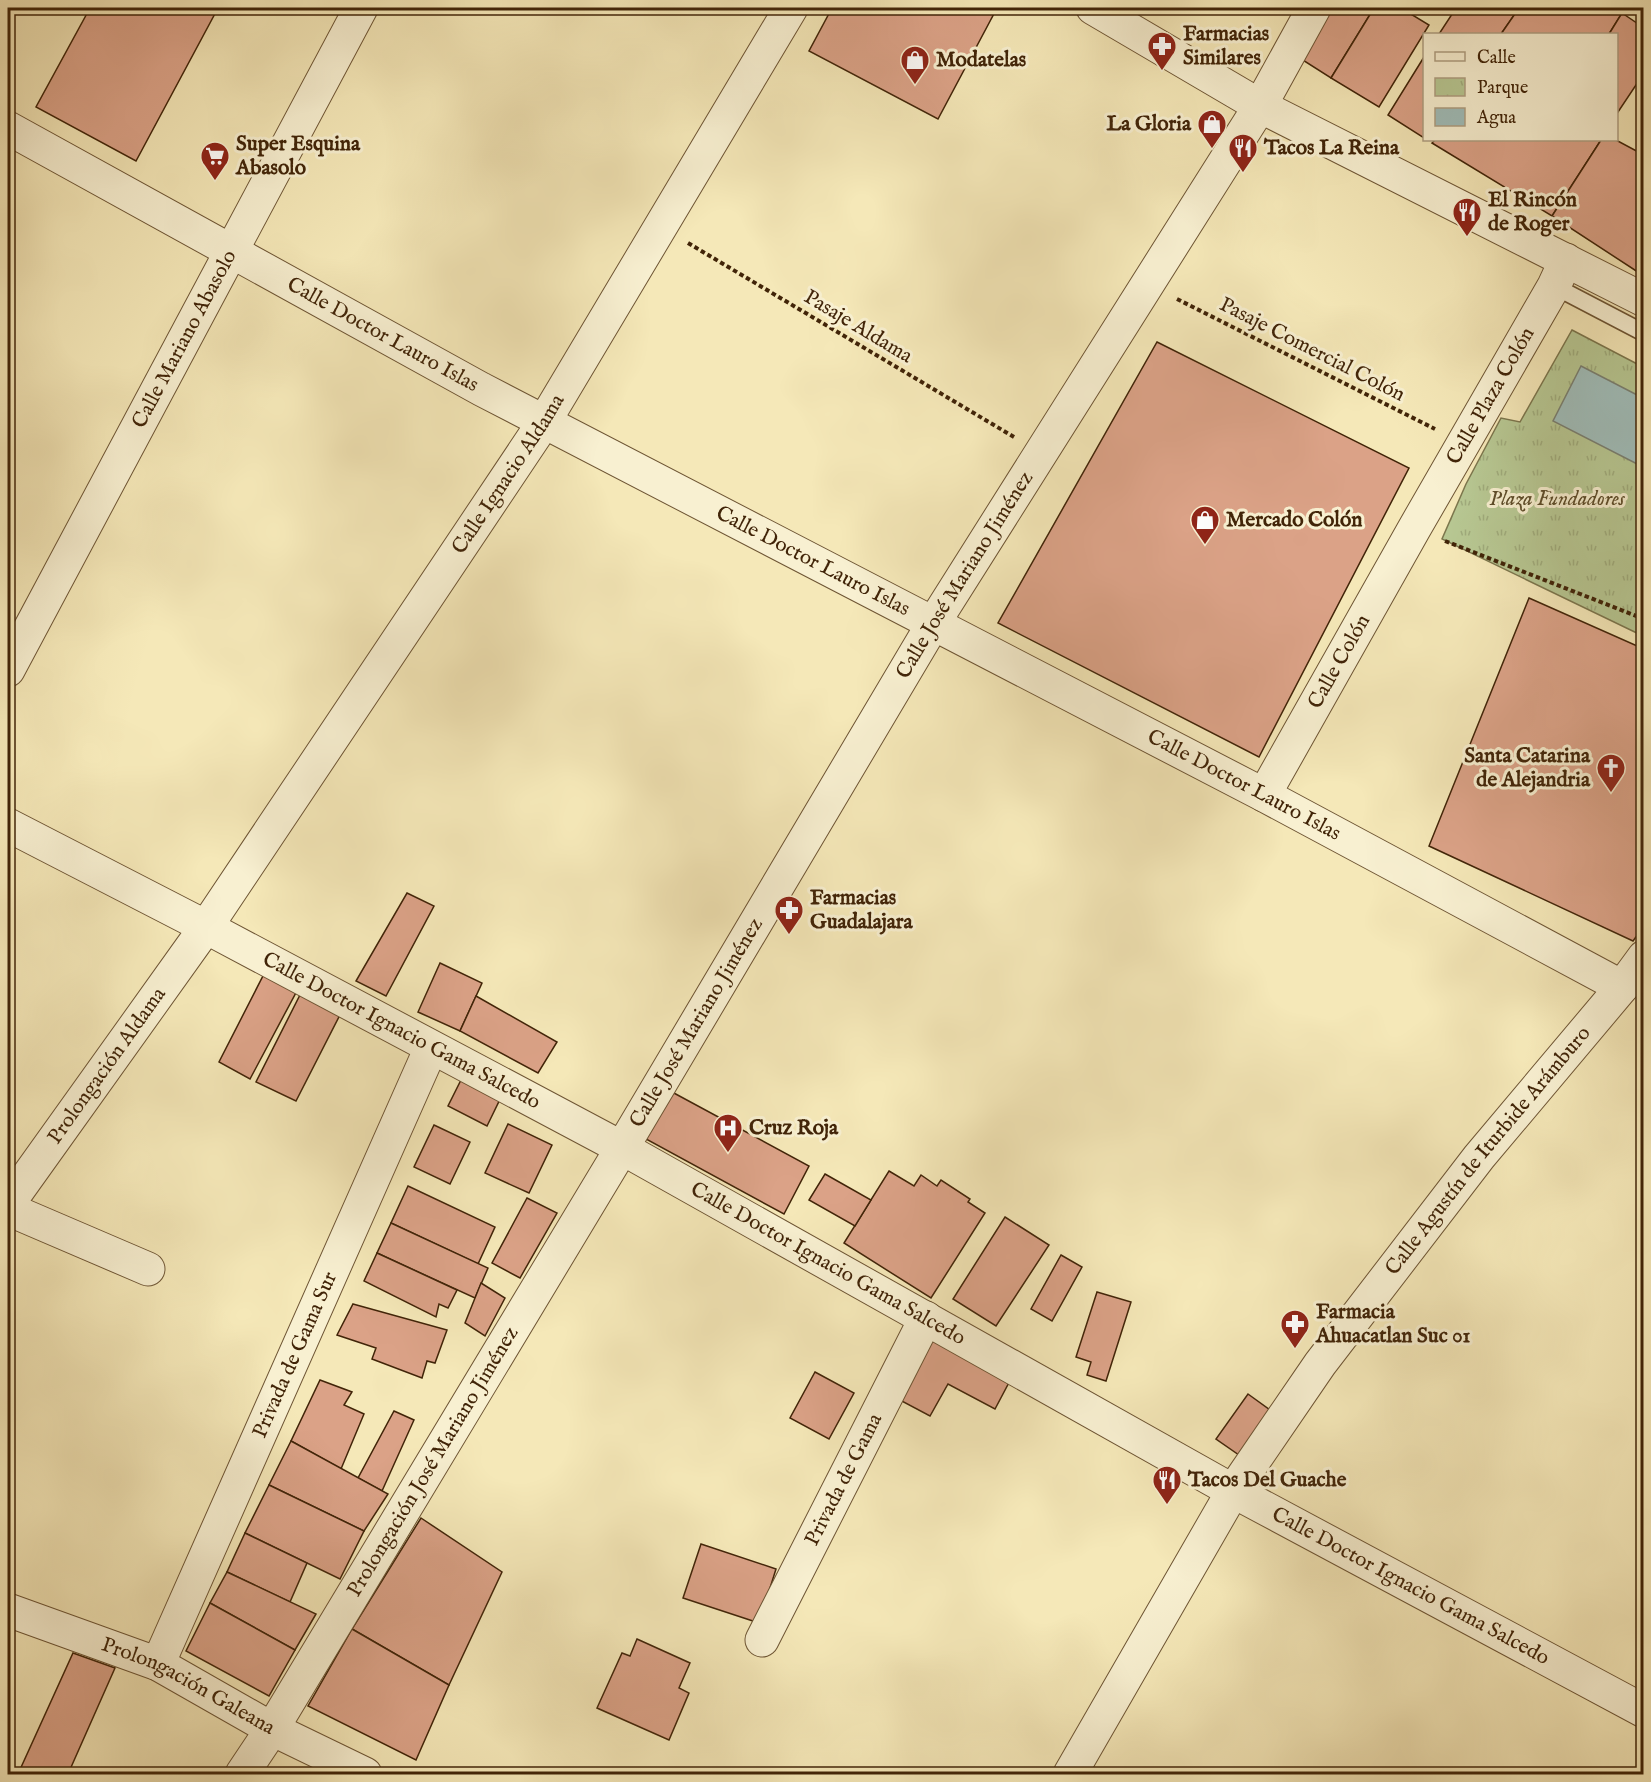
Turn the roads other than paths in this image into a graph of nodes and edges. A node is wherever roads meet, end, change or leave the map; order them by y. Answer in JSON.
{"nodes":[{"id":1,"x":361,"y":8,"type":"edge"},
{"id":2,"x":791,"y":8,"type":"edge"},
{"id":3,"x":1093,"y":8,"type":"edge"},
{"id":4,"x":1314,"y":8,"type":"edge"},
{"id":5,"x":1260,"y":106,"type":"junction"},
{"id":6,"x":8,"y":129,"type":"edge"},
{"id":7,"x":231,"y":251,"type":"junction"},
{"id":8,"x":1560,"y":273,"type":"junction"},
{"id":9,"x":1644,"y":300,"type":"edge"},
{"id":10,"x":1644,"y":333,"type":"edge"},
{"id":11,"x":544,"y":422,"type":"junction"},
{"id":12,"x":1414,"y":529,"type":"joint"},
{"id":13,"x":933,"y":624,"type":"junction"},
{"id":14,"x":8,"y":670,"type":"edge"},
{"id":15,"x":1264,"y":795,"type":"junction"},
{"id":16,"x":8,"y":825,"type":"edge"},
{"id":17,"x":206,"y":927,"type":"junction"},
{"id":18,"x":1644,"y":957,"type":"edge"},
{"id":19,"x":1622,"y":987,"type":"junction"},
{"id":20,"x":431,"y":1048,"type":"junction"},
{"id":21,"x":622,"y":1148,"type":"junction"},
{"id":22,"x":8,"y":1204,"type":"edge"},
{"id":23,"x":8,"y":1209,"type":"edge"},
{"id":24,"x":148,"y":1269,"type":"dead end"},
{"id":25,"x":926,"y":1318,"type":"junction"},
{"id":26,"x":1233,"y":1491,"type":"junction"},
{"id":27,"x":8,"y":1610,"type":"edge"},
{"id":28,"x":762,"y":1640,"type":"dead end"},
{"id":29,"x":158,"y":1664,"type":"junction"},
{"id":30,"x":1644,"y":1711,"type":"edge"},
{"id":31,"x":272,"y":1729,"type":"junction"},
{"id":32,"x":242,"y":1774,"type":"edge"},
{"id":33,"x":365,"y":1774,"type":"edge"},
{"id":34,"x":1070,"y":1774,"type":"edge"}],
"edges":[{"from":1,"to":7,"type":"street","name":"Calle Mariano Abasolo"},
{"from":2,"to":11,"type":"street","name":"Calle Ignacio Aldama"},
{"from":3,"to":5,"type":"street"},
{"from":4,"to":5,"type":"street","name":"Calle José Mariano Jiménez"},
{"from":5,"to":8,"type":"street"},
{"from":5,"to":13,"type":"street","name":"Calle José Mariano Jiménez"},
{"from":6,"to":7,"type":"street","name":"Calle Doctor Lauro Islas"},
{"from":7,"to":11,"type":"street","name":"Calle Doctor Lauro Islas"},
{"from":7,"to":14,"type":"street","name":"Calle Mariano Abasolo"},
{"from":8,"to":9,"type":"street"},
{"from":8,"to":10,"type":"lane"},
{"from":8,"to":12,"type":"street","name":"Calle Plaza Colón"},
{"from":11,"to":13,"type":"street","name":"Calle Doctor Lauro Islas"},
{"from":11,"to":17,"type":"street","name":"Calle Ignacio Aldama"},
{"from":12,"to":15,"type":"street","name":"Calle Colón"},
{"from":13,"to":15,"type":"street","name":"Calle Doctor Lauro Islas"},
{"from":13,"to":21,"type":"street","name":"Calle José Mariano Jiménez"},
{"from":15,"to":19,"type":"street","name":"Calle Doctor Lauro Islas"},
{"from":16,"to":17,"type":"street","name":"Calle Doctor Ignacio Gama Salcedo"},
{"from":17,"to":20,"type":"street","name":"Calle Doctor Ignacio Gama Salcedo"},
{"from":17,"to":22,"type":"street","name":"Prolongación Aldama"},
{"from":18,"to":19,"type":"street","name":"Calle Agustín de Iturbide Arámburo"},
{"from":19,"to":26,"type":"street","name":"Calle Agustín de Iturbide Arámburo"},
{"from":20,"to":21,"type":"street","name":"Calle Doctor Ignacio Gama Salcedo"},
{"from":20,"to":29,"type":"street","name":"Privada de Gama Sur"},
{"from":21,"to":25,"type":"street","name":"Calle Doctor Ignacio Gama Salcedo"},
{"from":21,"to":31,"type":"street","name":"Prolongación José Mariano Jiménez"},
{"from":23,"to":24,"type":"street"},
{"from":25,"to":26,"type":"street","name":"Calle Doctor Ignacio Gama Salcedo"},
{"from":25,"to":28,"type":"street","name":"Privada de Gama"},
{"from":26,"to":30,"type":"street","name":"Calle Doctor Ignacio Gama Salcedo"},
{"from":26,"to":34,"type":"street","name":"Calle Agustín de Iturbide Arámburo"},
{"from":27,"to":29,"type":"street","name":"Prolongación Galeana"},
{"from":29,"to":31,"type":"street","name":"Prolongación Galeana"},
{"from":31,"to":32,"type":"street","name":"Prolongación José Mariano Jiménez"},
{"from":31,"to":33,"type":"street","name":"Prolongación Galeana"}]}
